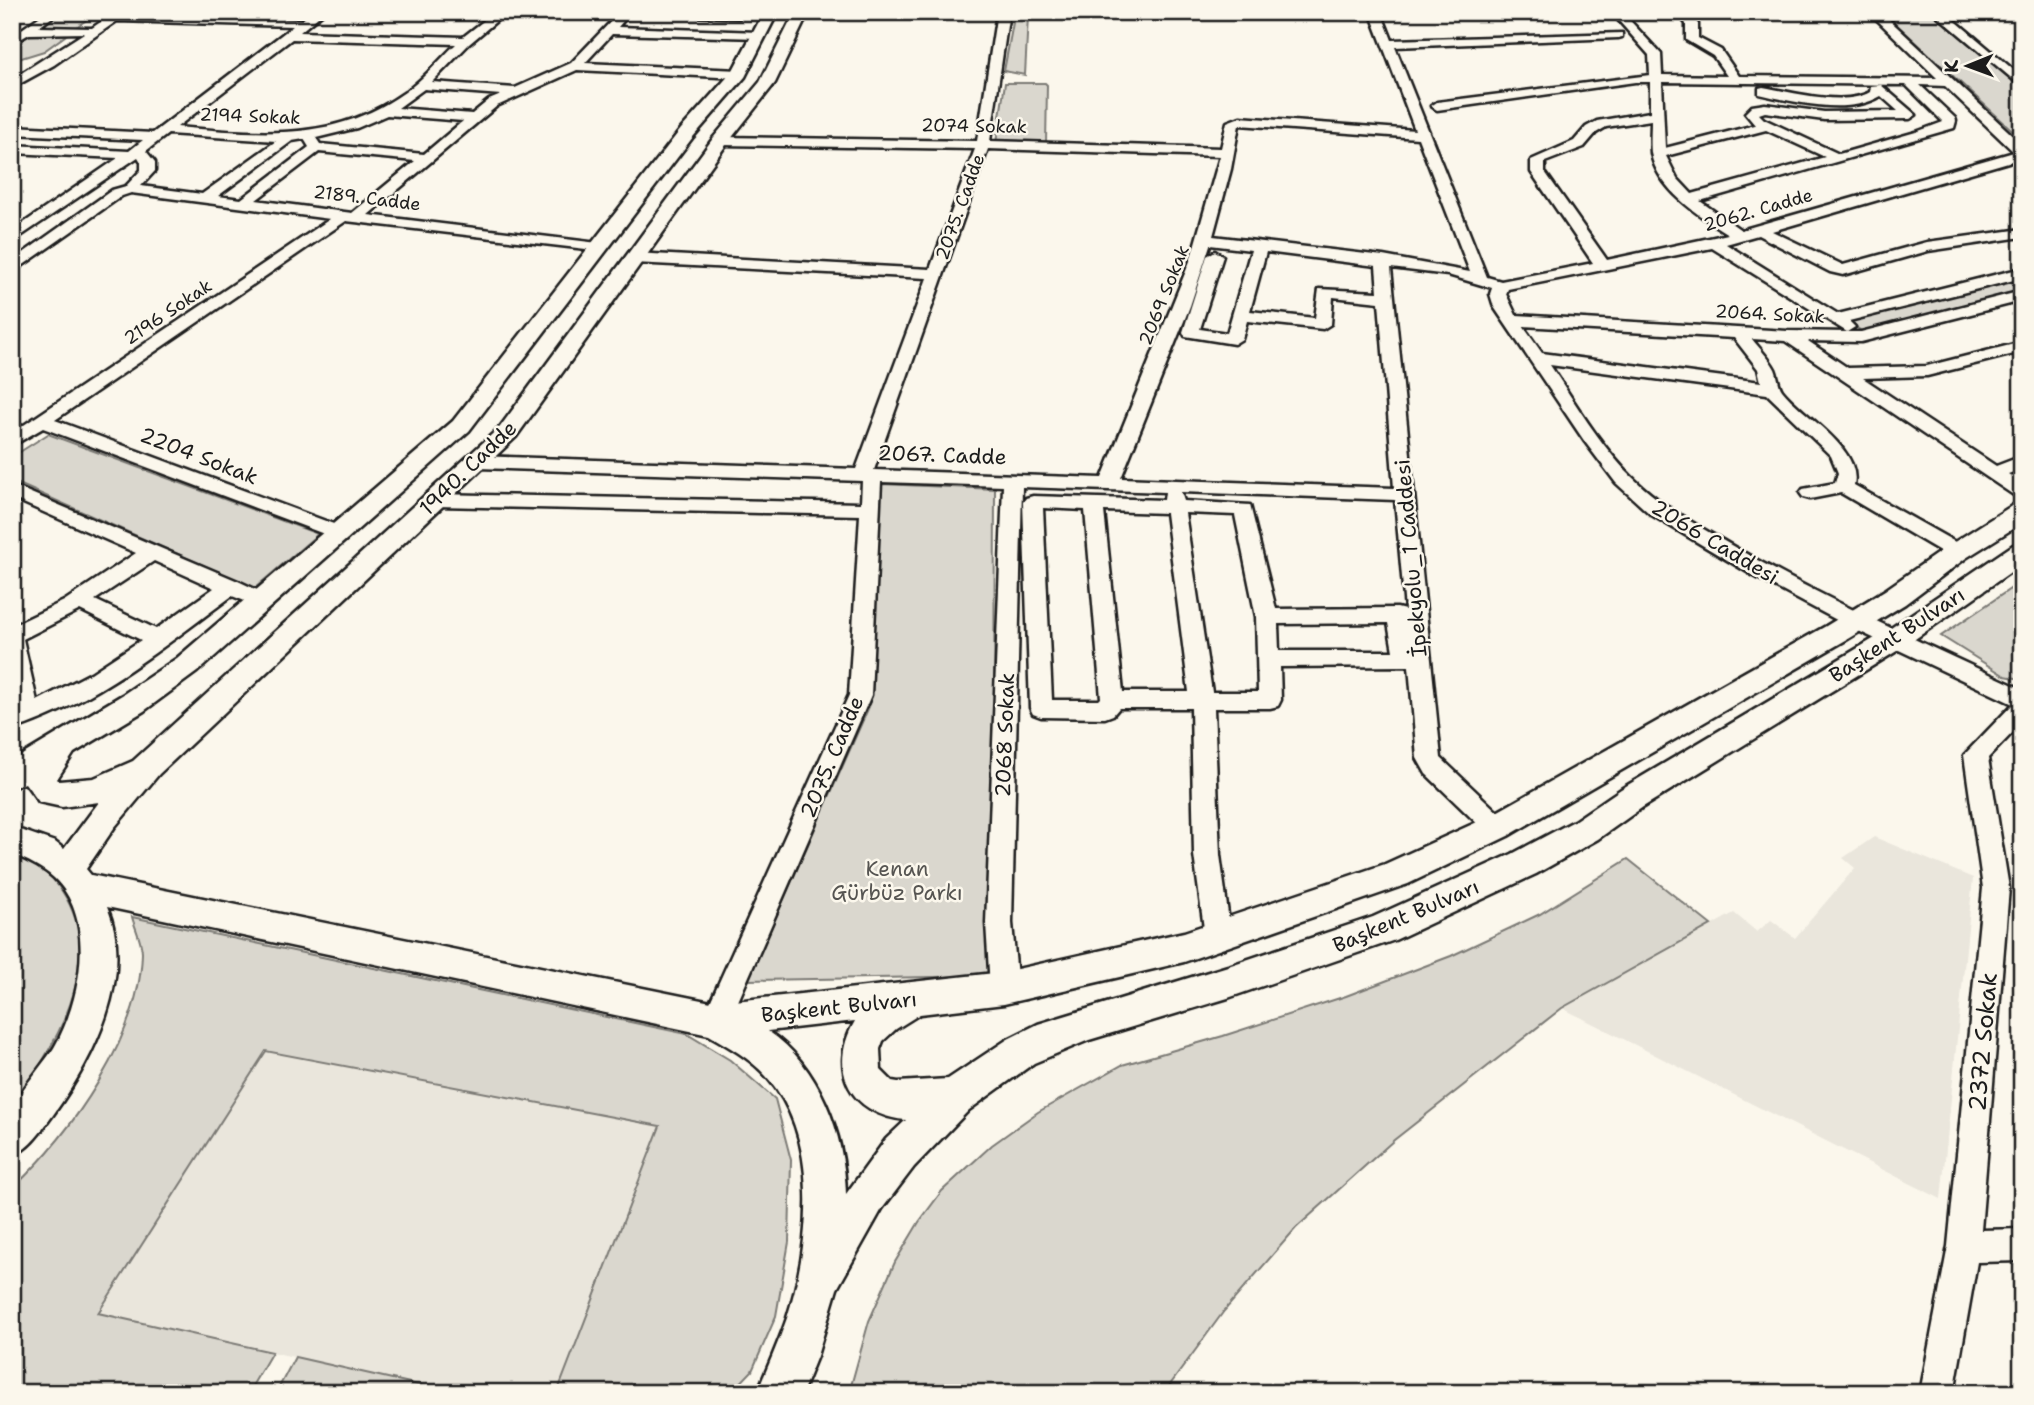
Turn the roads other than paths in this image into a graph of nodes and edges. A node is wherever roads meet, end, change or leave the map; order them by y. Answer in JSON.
{"nodes":[{"id":1,"x":54,"y":12,"type":"edge"},
{"id":2,"x":319,"y":12,"type":"edge"},
{"id":3,"x":502,"y":12,"type":"edge"},
{"id":4,"x":626,"y":12,"type":"edge"},
{"id":5,"x":663,"y":12,"type":"edge"},
{"id":6,"x":771,"y":12,"type":"edge"},
{"id":7,"x":802,"y":12,"type":"edge"},
{"id":8,"x":1003,"y":12,"type":"edge"},
{"id":9,"x":1375,"y":12,"type":"edge"},
{"id":10,"x":1616,"y":12,"type":"edge"},
{"id":11,"x":1682,"y":12,"type":"edge"},
{"id":12,"x":1874,"y":12,"type":"edge"},
{"id":13,"x":1938,"y":12,"type":"edge"},
{"id":14,"x":1995,"y":12,"type":"edge"},
{"id":15,"x":2022,"y":13,"type":"edge"},
{"id":16,"x":117,"y":14,"type":"edge"},
{"id":17,"x":739,"y":15,"type":"dead end"},
{"id":18,"x":1603,"y":19,"type":"dead end"},
{"id":19,"x":305,"y":23,"type":"junction"},
{"id":20,"x":28,"y":30,"type":"junction"},
{"id":21,"x":87,"y":30,"type":"junction"},
{"id":22,"x":609,"y":30,"type":"junction"},
{"id":23,"x":289,"y":35,"type":"junction"},
{"id":24,"x":1618,"y":35,"type":"junction"},
{"id":25,"x":759,"y":36,"type":"junction"},
{"id":26,"x":12,"y":41,"type":"edge"},
{"id":27,"x":466,"y":41,"type":"junction"},
{"id":28,"x":1387,"y":44,"type":"junction"},
{"id":29,"x":1629,"y":47,"type":"dead end"},
{"id":30,"x":575,"y":66,"type":"junction"},
{"id":31,"x":18,"y":74,"type":"edge"},
{"id":32,"x":739,"y":74,"type":"junction"},
{"id":33,"x":1657,"y":78,"type":"junction"},
{"id":34,"x":1735,"y":78,"type":"junction"},
{"id":35,"x":1909,"y":81,"type":"junction"},
{"id":36,"x":1949,"y":82,"type":"junction"},
{"id":37,"x":2022,"y":83,"type":"edge"},
{"id":38,"x":421,"y":85,"type":"junction"},
{"id":39,"x":1753,"y":89,"type":"dead end"},
{"id":40,"x":518,"y":92,"type":"junction"},
{"id":41,"x":1437,"y":106,"type":"dead end"},
{"id":42,"x":386,"y":111,"type":"junction"},
{"id":43,"x":1657,"y":115,"type":"junction"},
{"id":44,"x":474,"y":118,"type":"junction"},
{"id":45,"x":1768,"y":126,"type":"junction"},
{"id":46,"x":12,"y":130,"type":"edge"},
{"id":47,"x":161,"y":133,"type":"junction"},
{"id":48,"x":1422,"y":134,"type":"junction"},
{"id":49,"x":287,"y":139,"type":"junction"},
{"id":50,"x":720,"y":141,"type":"junction"},
{"id":51,"x":312,"y":142,"type":"junction"},
{"id":52,"x":983,"y":145,"type":"junction"},
{"id":53,"x":12,"y":149,"type":"edge"},
{"id":54,"x":1228,"y":152,"type":"junction"},
{"id":55,"x":135,"y":153,"type":"junction"},
{"id":56,"x":2022,"y":153,"type":"edge"},
{"id":57,"x":1658,"y":154,"type":"junction"},
{"id":58,"x":426,"y":158,"type":"junction"},
{"id":59,"x":1837,"y":158,"type":"junction"},
{"id":60,"x":131,"y":189,"type":"junction"},
{"id":61,"x":207,"y":197,"type":"junction"},
{"id":62,"x":1690,"y":199,"type":"junction"},
{"id":63,"x":245,"y":202,"type":"junction"},
{"id":64,"x":351,"y":216,"type":"junction"},
{"id":65,"x":1762,"y":231,"type":"junction"},
{"id":66,"x":2022,"y":233,"type":"edge"},
{"id":67,"x":1740,"y":236,"type":"junction"},
{"id":68,"x":12,"y":238,"type":"edge"},
{"id":69,"x":1207,"y":240,"type":"junction"},
{"id":70,"x":1714,"y":243,"type":"junction"},
{"id":71,"x":598,"y":248,"type":"junction"},
{"id":72,"x":1259,"y":249,"type":"junction"},
{"id":73,"x":634,"y":258,"type":"junction"},
{"id":74,"x":1383,"y":261,"type":"junction"},
{"id":75,"x":1604,"y":267,"type":"junction"},
{"id":76,"x":12,"y":268,"type":"edge"},
{"id":77,"x":2022,"y":273,"type":"edge"},
{"id":78,"x":936,"y":274,"type":"junction"},
{"id":79,"x":1480,"y":279,"type":"junction"},
{"id":80,"x":1502,"y":286,"type":"junction"},
{"id":81,"x":2022,"y":296,"type":"edge"},
{"id":82,"x":1387,"y":298,"type":"junction"},
{"id":83,"x":1241,"y":315,"type":"junction"},
{"id":84,"x":1511,"y":320,"type":"junction"},
{"id":85,"x":1835,"y":320,"type":"junction"},
{"id":86,"x":1739,"y":333,"type":"junction"},
{"id":87,"x":1788,"y":336,"type":"junction"},
{"id":88,"x":1861,"y":337,"type":"junction"},
{"id":89,"x":2022,"y":347,"type":"edge"},
{"id":90,"x":1538,"y":358,"type":"junction"},
{"id":91,"x":1844,"y":373,"type":"junction"},
{"id":92,"x":1772,"y":389,"type":"junction"},
{"id":93,"x":42,"y":421,"type":"junction"},
{"id":94,"x":12,"y":441,"type":"edge"},
{"id":95,"x":478,"y":462,"type":"junction"},
{"id":96,"x":2022,"y":462,"type":"edge"},
{"id":97,"x":550,"y":464,"type":"junction"},
{"id":98,"x":1994,"y":473,"type":"junction"},
{"id":99,"x":867,"y":475,"type":"junction"},
{"id":100,"x":1013,"y":481,"type":"junction"},
{"id":101,"x":1109,"y":484,"type":"junction"},
{"id":102,"x":1844,"y":487,"type":"junction"},
{"id":103,"x":12,"y":491,"type":"edge"},
{"id":104,"x":2022,"y":492,"type":"edge"},
{"id":105,"x":1810,"y":493,"type":"dead end"},
{"id":106,"x":1405,"y":494,"type":"junction"},
{"id":107,"x":1173,"y":496,"type":"junction"},
{"id":108,"x":436,"y":500,"type":"junction"},
{"id":109,"x":538,"y":502,"type":"junction"},
{"id":110,"x":1094,"y":504,"type":"junction"},
{"id":111,"x":870,"y":509,"type":"junction"},
{"id":112,"x":2022,"y":510,"type":"edge"},
{"id":113,"x":340,"y":534,"type":"junction"},
{"id":114,"x":2022,"y":551,"type":"edge"},
{"id":115,"x":153,"y":552,"type":"junction"},
{"id":116,"x":1957,"y":552,"type":"junction"},
{"id":117,"x":231,"y":586,"type":"junction"},
{"id":118,"x":79,"y":601,"type":"junction"},
{"id":119,"x":263,"y":601,"type":"junction"},
{"id":120,"x":1267,"y":617,"type":"junction"},
{"id":121,"x":1856,"y":621,"type":"junction"},
{"id":122,"x":12,"y":636,"type":"edge"},
{"id":123,"x":157,"y":639,"type":"junction"},
{"id":124,"x":1895,"y":639,"type":"junction"},
{"id":125,"x":1267,"y":659,"type":"junction"},
{"id":126,"x":2022,"y":699,"type":"edge"},
{"id":127,"x":1113,"y":700,"type":"junction"},
{"id":128,"x":1202,"y":701,"type":"junction"},
{"id":129,"x":2022,"y":709,"type":"edge"},
{"id":130,"x":21,"y":718,"type":"edge"},
{"id":131,"x":83,"y":731,"type":"junction"},
{"id":132,"x":148,"y":765,"type":"junction"},
{"id":133,"x":12,"y":776,"type":"edge"},
{"id":134,"x":1497,"y":827,"type":"junction"},
{"id":135,"x":12,"y":840,"type":"edge"},
{"id":136,"x":75,"y":878,"type":"junction"},
{"id":137,"x":1218,"y":936,"type":"junction"},
{"id":138,"x":1004,"y":988,"type":"junction"},
{"id":139,"x":912,"y":999,"type":"junction"},
{"id":140,"x":716,"y":1020,"type":"junction"},
{"id":141,"x":955,"y":1097,"type":"junction"},
{"id":142,"x":12,"y":1137,"type":"edge"},
{"id":143,"x":2022,"y":1245,"type":"edge"},
{"id":144,"x":1964,"y":1246,"type":"junction"},
{"id":145,"x":818,"y":1279,"type":"junction"},
{"id":146,"x":779,"y":1393,"type":"edge"},
{"id":147,"x":1937,"y":1393,"type":"edge"}],
"edges":[{"from":1,"to":20,"type":"street"},
{"from":2,"to":19,"type":"street"},
{"from":3,"to":27,"type":"street","name":"2194 Sokak"},
{"from":4,"to":22,"type":"street","name":"2196 Sokak"},
{"from":5,"to":17,"type":"street"},
{"from":6,"to":25,"type":"main road","name":"1940. Cadde"},
{"from":7,"to":50,"type":"main road","name":"1940. Cadde"},
{"from":8,"to":52,"type":"street","name":"2075. Cadde"},
{"from":9,"to":28,"type":"street"},
{"from":10,"to":33,"type":"street"},
{"from":11,"to":34,"type":"street"},
{"from":12,"to":36,"type":"street"},
{"from":13,"to":37,"type":"street"},
{"from":14,"to":15,"type":"street"},
{"from":16,"to":19,"type":"street"},
{"from":16,"to":21,"type":"street"},
{"from":16,"to":31,"type":"street"},
{"from":18,"to":24,"type":"street"},
{"from":19,"to":23,"type":"street"},
{"from":20,"to":21,"type":"street"},
{"from":20,"to":26,"type":"street"},
{"from":21,"to":31,"type":"street"},
{"from":22,"to":25,"type":"street"},
{"from":22,"to":30,"type":"street","name":"2196 Sokak"},
{"from":23,"to":27,"type":"street"},
{"from":23,"to":47,"type":"street"},
{"from":24,"to":28,"type":"street"},
{"from":24,"to":29,"type":"street"},
{"from":25,"to":32,"type":"main road","name":"1940. Cadde"},
{"from":27,"to":38,"type":"street","name":"2194 Sokak"},
{"from":28,"to":48,"type":"street"},
{"from":30,"to":32,"type":"street"},
{"from":30,"to":40,"type":"street","name":"2196 Sokak"},
{"from":32,"to":71,"type":"main road","name":"1940. Cadde"},
{"from":33,"to":34,"type":"street"},
{"from":33,"to":41,"type":"street"},
{"from":33,"to":43,"type":"street"},
{"from":34,"to":35,"type":"street"},
{"from":35,"to":36,"type":"street"},
{"from":35,"to":59,"type":"street"},
{"from":36,"to":56,"type":"street"},
{"from":38,"to":40,"type":"street"},
{"from":38,"to":42,"type":"street","name":"2194 Sokak"},
{"from":39,"to":45,"type":"street"},
{"from":40,"to":44,"type":"street","name":"2196 Sokak"},
{"from":42,"to":44,"type":"street"},
{"from":42,"to":51,"type":"street","name":"2194 Sokak"},
{"from":43,"to":57,"type":"street"},
{"from":43,"to":75,"type":"street"},
{"from":44,"to":58,"type":"street","name":"2196 Sokak"},
{"from":45,"to":57,"type":"street"},
{"from":45,"to":59,"type":"street"},
{"from":46,"to":47,"type":"street","name":"2194 Sokak"},
{"from":47,"to":49,"type":"street","name":"2194 Sokak"},
{"from":47,"to":55,"type":"street"},
{"from":48,"to":54,"type":"street","name":"2069 Sokak"},
{"from":48,"to":79,"type":"street"},
{"from":49,"to":51,"type":"street","name":"2194 Sokak"},
{"from":49,"to":61,"type":"street"},
{"from":50,"to":52,"type":"street","name":"2074 Sokak"},
{"from":50,"to":73,"type":"main road","name":"1940. Cadde"},
{"from":51,"to":58,"type":"street"},
{"from":51,"to":63,"type":"street"},
{"from":52,"to":54,"type":"street","name":"2074 Sokak"},
{"from":52,"to":78,"type":"street","name":"2075. Cadde"},
{"from":53,"to":55,"type":"street"},
{"from":54,"to":69,"type":"street","name":"2069 Sokak"},
{"from":55,"to":60,"type":"street"},
{"from":55,"to":68,"type":"street"},
{"from":56,"to":65,"type":"street","name":"2062. Cadde"},
{"from":57,"to":62,"type":"street"},
{"from":58,"to":64,"type":"street","name":"2196 Sokak"},
{"from":59,"to":62,"type":"street"},
{"from":60,"to":61,"type":"street","name":"2189. Cadde"},
{"from":60,"to":76,"type":"street"},
{"from":61,"to":63,"type":"street","name":"2189. Cadde"},
{"from":62,"to":67,"type":"street"},
{"from":63,"to":64,"type":"street","name":"2189. Cadde"},
{"from":64,"to":71,"type":"street","name":"2189. Cadde"},
{"from":64,"to":93,"type":"street","name":"2196 Sokak"},
{"from":65,"to":66,"type":"street"},
{"from":65,"to":67,"type":"street","name":"2062. Cadde"},
{"from":67,"to":70,"type":"street","name":"2062. Cadde"},
{"from":69,"to":72,"type":"street"},
{"from":69,"to":101,"type":"street","name":"2069 Sokak"},
{"from":70,"to":75,"type":"street","name":"2062. Cadde"},
{"from":70,"to":85,"type":"street"},
{"from":71,"to":113,"type":"main road","name":"1940. Cadde"},
{"from":72,"to":74,"type":"street"},
{"from":72,"to":83,"type":"street"},
{"from":72,"to":83,"type":"street"},
{"from":73,"to":78,"type":"street"},
{"from":73,"to":95,"type":"main road","name":"1940. Cadde"},
{"from":74,"to":79,"type":"street"},
{"from":74,"to":82,"type":"street","name":"İpekyolu_1 Caddesi"},
{"from":75,"to":80,"type":"street","name":"2062. Cadde"},
{"from":77,"to":85,"type":"street"},
{"from":78,"to":99,"type":"street","name":"2075. Cadde"},
{"from":79,"to":80,"type":"street"},
{"from":80,"to":84,"type":"street","name":"2066 Caddesi"},
{"from":81,"to":88,"type":"street","name":"2064. Sokak"},
{"from":82,"to":83,"type":"street"},
{"from":82,"to":106,"type":"street","name":"İpekyolu_1 Caddesi"},
{"from":84,"to":86,"type":"street","name":"2064. Sokak"},
{"from":84,"to":90,"type":"street","name":"2066 Caddesi"},
{"from":85,"to":88,"type":"street"},
{"from":86,"to":87,"type":"street","name":"2064. Sokak"},
{"from":86,"to":92,"type":"street"},
{"from":87,"to":88,"type":"street","name":"2064. Sokak"},
{"from":87,"to":91,"type":"street"},
{"from":89,"to":91,"type":"street"},
{"from":90,"to":92,"type":"street"},
{"from":90,"to":121,"type":"street","name":"2066 Caddesi"},
{"from":91,"to":98,"type":"street"},
{"from":92,"to":102,"type":"street"},
{"from":93,"to":94,"type":"street","name":"2196 Sokak"},
{"from":93,"to":113,"type":"street","name":"2204 Sokak"},
{"from":95,"to":97,"type":"street","name":"2067. Cadde"},
{"from":95,"to":108,"type":"main road","name":"1940. Cadde"},
{"from":96,"to":98,"type":"street"},
{"from":97,"to":99,"type":"street","name":"2067. Cadde"},
{"from":97,"to":109,"type":"street"},
{"from":98,"to":104,"type":"street"},
{"from":99,"to":100,"type":"street","name":"2067. Cadde"},
{"from":99,"to":111,"type":"street","name":"2075. Cadde"},
{"from":100,"to":101,"type":"street","name":"2067. Cadde"},
{"from":100,"to":138,"type":"street","name":"2068 Sokak"},
{"from":101,"to":107,"type":"street","name":"2067. Cadde"},
{"from":102,"to":105,"type":"street"},
{"from":102,"to":116,"type":"street"},
{"from":103,"to":115,"type":"street"},
{"from":106,"to":107,"type":"street","name":"2067. Cadde"},
{"from":106,"to":134,"type":"street","name":"İpekyolu_1 Caddesi"},
{"from":107,"to":110,"type":"street"},
{"from":107,"to":120,"type":"street"},
{"from":107,"to":128,"type":"street"},
{"from":108,"to":109,"type":"street"},
{"from":108,"to":132,"type":"main road","name":"1940. Cadde"},
{"from":109,"to":111,"type":"street"},
{"from":110,"to":127,"type":"street"},
{"from":110,"to":127,"type":"street"},
{"from":111,"to":140,"type":"street","name":"2075. Cadde"},
{"from":112,"to":116,"type":"main road","name":"Başkent Bulvarı"},
{"from":113,"to":119,"type":"main road","name":"1940. Cadde"},
{"from":114,"to":124,"type":"main road","name":"Başkent Bulvarı"},
{"from":115,"to":117,"type":"street"},
{"from":115,"to":118,"type":"street"},
{"from":116,"to":121,"type":"main road","name":"Başkent Bulvarı"},
{"from":117,"to":119,"type":"street"},
{"from":117,"to":123,"type":"street"},
{"from":118,"to":122,"type":"street"},
{"from":118,"to":123,"type":"street"},
{"from":119,"to":131,"type":"main road","name":"1940. Cadde"},
{"from":120,"to":125,"type":"street"},
{"from":120,"to":125,"type":"street"},
{"from":121,"to":124,"type":"street","name":"2066 Caddesi"},
{"from":121,"to":134,"type":"main road","name":"Başkent Bulvarı"},
{"from":122,"to":130,"type":"street"},
{"from":123,"to":130,"type":"street"},
{"from":124,"to":126,"type":"street","name":"2066 Caddesi"},
{"from":124,"to":141,"type":"main road","name":"Başkent Bulvarı"},
{"from":125,"to":128,"type":"street"},
{"from":127,"to":128,"type":"street"},
{"from":128,"to":137,"type":"street"},
{"from":129,"to":144,"type":"street","name":"2372 Sokak"},
{"from":131,"to":132,"type":"main road"},
{"from":131,"to":133,"type":"main road","name":"1940. Cadde"},
{"from":132,"to":136,"type":"main road","name":"1940. Cadde"},
{"from":134,"to":137,"type":"main road","name":"Başkent Bulvarı"},
{"from":135,"to":136,"type":"main road"},
{"from":136,"to":140,"type":"main road"},
{"from":136,"to":142,"type":"main road"},
{"from":137,"to":138,"type":"main road","name":"Başkent Bulvarı"},
{"from":138,"to":139,"type":"main road","name":"Başkent Bulvarı"},
{"from":139,"to":140,"type":"main road","name":"Başkent Bulvarı"},
{"from":139,"to":141,"type":"main road"},
{"from":140,"to":145,"type":"main road"},
{"from":141,"to":145,"type":"main road","name":"Başkent Bulvarı"},
{"from":143,"to":144,"type":"street"},
{"from":144,"to":147,"type":"street","name":"2372 Sokak"},
{"from":145,"to":146,"type":"main road"}]}
